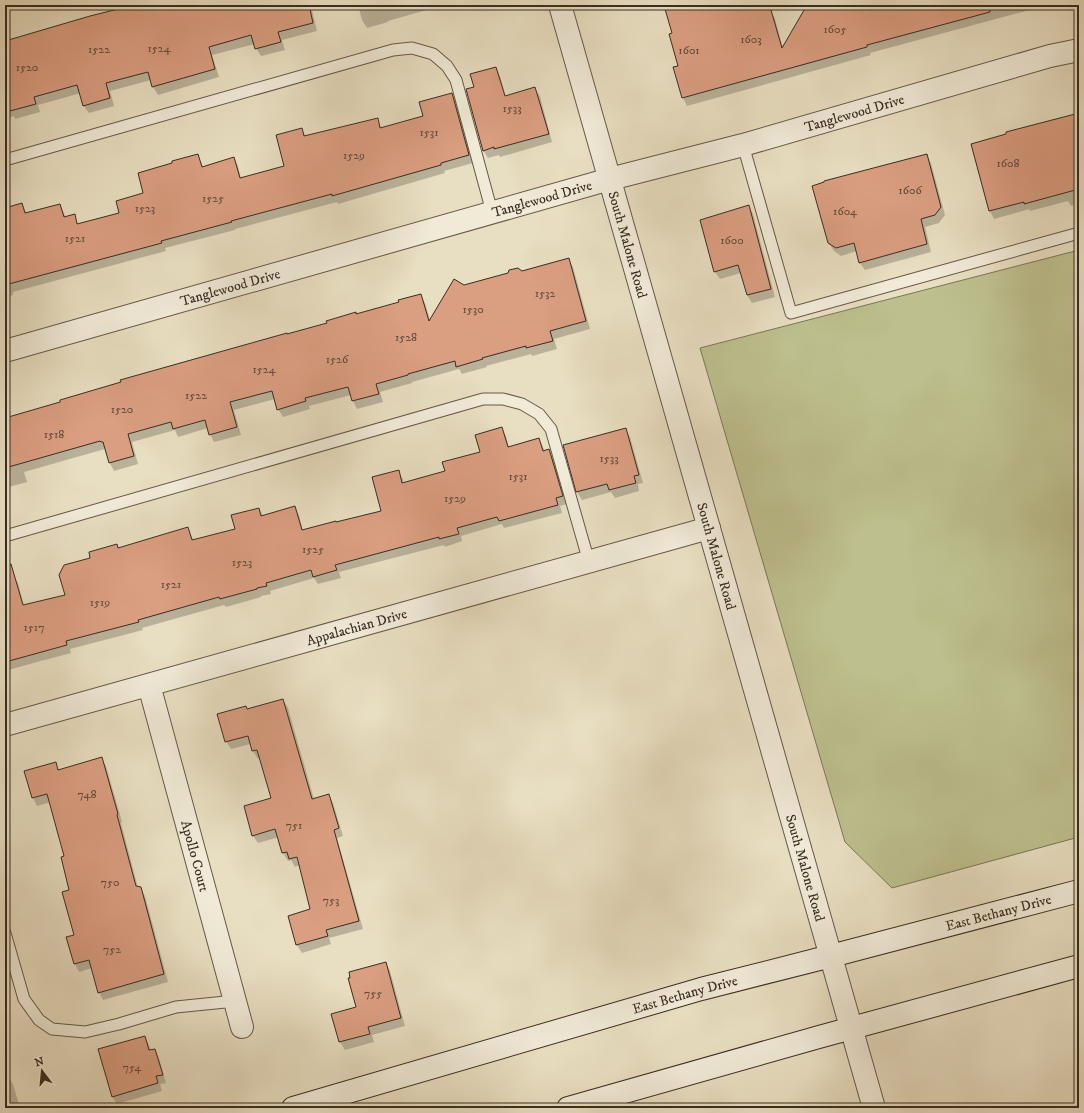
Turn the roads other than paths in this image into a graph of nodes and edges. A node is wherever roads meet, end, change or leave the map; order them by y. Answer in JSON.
{"nodes":[{"id":1,"x":560,"y":5,"type":"edge"},
{"id":2,"x":1079,"y":50,"type":"edge"},
{"id":3,"x":743,"y":145,"type":"junction"},
{"id":4,"x":5,"y":160,"type":"edge"},
{"id":5,"x":610,"y":179,"type":"junction"},
{"id":6,"x":492,"y":212,"type":"junction"},
{"id":7,"x":1079,"y":233,"type":"edge"},
{"id":8,"x":5,"y":351,"type":"edge"},
{"id":9,"x":709,"y":528,"type":"junction"},
{"id":10,"x":5,"y":536,"type":"edge"},
{"id":11,"x":589,"y":562,"type":"junction"},
{"id":12,"x":149,"y":685,"type":"junction"},
{"id":13,"x":5,"y":725,"type":"edge"},
{"id":14,"x":1079,"y":891,"type":"edge"},
{"id":15,"x":5,"y":933,"type":"edge"},
{"id":16,"x":830,"y":956,"type":"junction"},
{"id":17,"x":1079,"y":966,"type":"edge"},
{"id":18,"x":235,"y":1002,"type":"junction"},
{"id":19,"x":242,"y":1027,"type":"dead end"},
{"id":20,"x":851,"y":1028,"type":"junction"},
{"id":21,"x":293,"y":1108,"type":"edge"},
{"id":22,"x":568,"y":1108,"type":"edge"},
{"id":23,"x":874,"y":1108,"type":"edge"}],
"edges":[{"from":1,"to":5,"type":"street","name":"South Malone Road"},
{"from":2,"to":3,"type":"street","name":"Tanglewood Drive"},
{"from":3,"to":5,"type":"street","name":"Tanglewood Drive"},
{"from":3,"to":7,"type":"lane"},
{"from":4,"to":6,"type":"lane"},
{"from":5,"to":6,"type":"street","name":"Tanglewood Drive"},
{"from":5,"to":9,"type":"street","name":"South Malone Road"},
{"from":6,"to":8,"type":"street","name":"Tanglewood Drive"},
{"from":9,"to":11,"type":"street","name":"Appalachian Drive"},
{"from":9,"to":16,"type":"street","name":"South Malone Road"},
{"from":10,"to":11,"type":"lane"},
{"from":11,"to":12,"type":"street","name":"Appalachian Drive"},
{"from":12,"to":13,"type":"street","name":"Appalachian Drive"},
{"from":12,"to":18,"type":"street","name":"Apollo Court"},
{"from":14,"to":16,"type":"street","name":"East Bethany Drive"},
{"from":15,"to":18,"type":"lane"},
{"from":16,"to":20,"type":"street","name":"South Malone Road"},
{"from":16,"to":21,"type":"street","name":"East Bethany Drive"},
{"from":17,"to":20,"type":"street"},
{"from":18,"to":19,"type":"street","name":"Apollo Court"},
{"from":20,"to":22,"type":"street"},
{"from":20,"to":23,"type":"street","name":"South Malone Road"}]}
